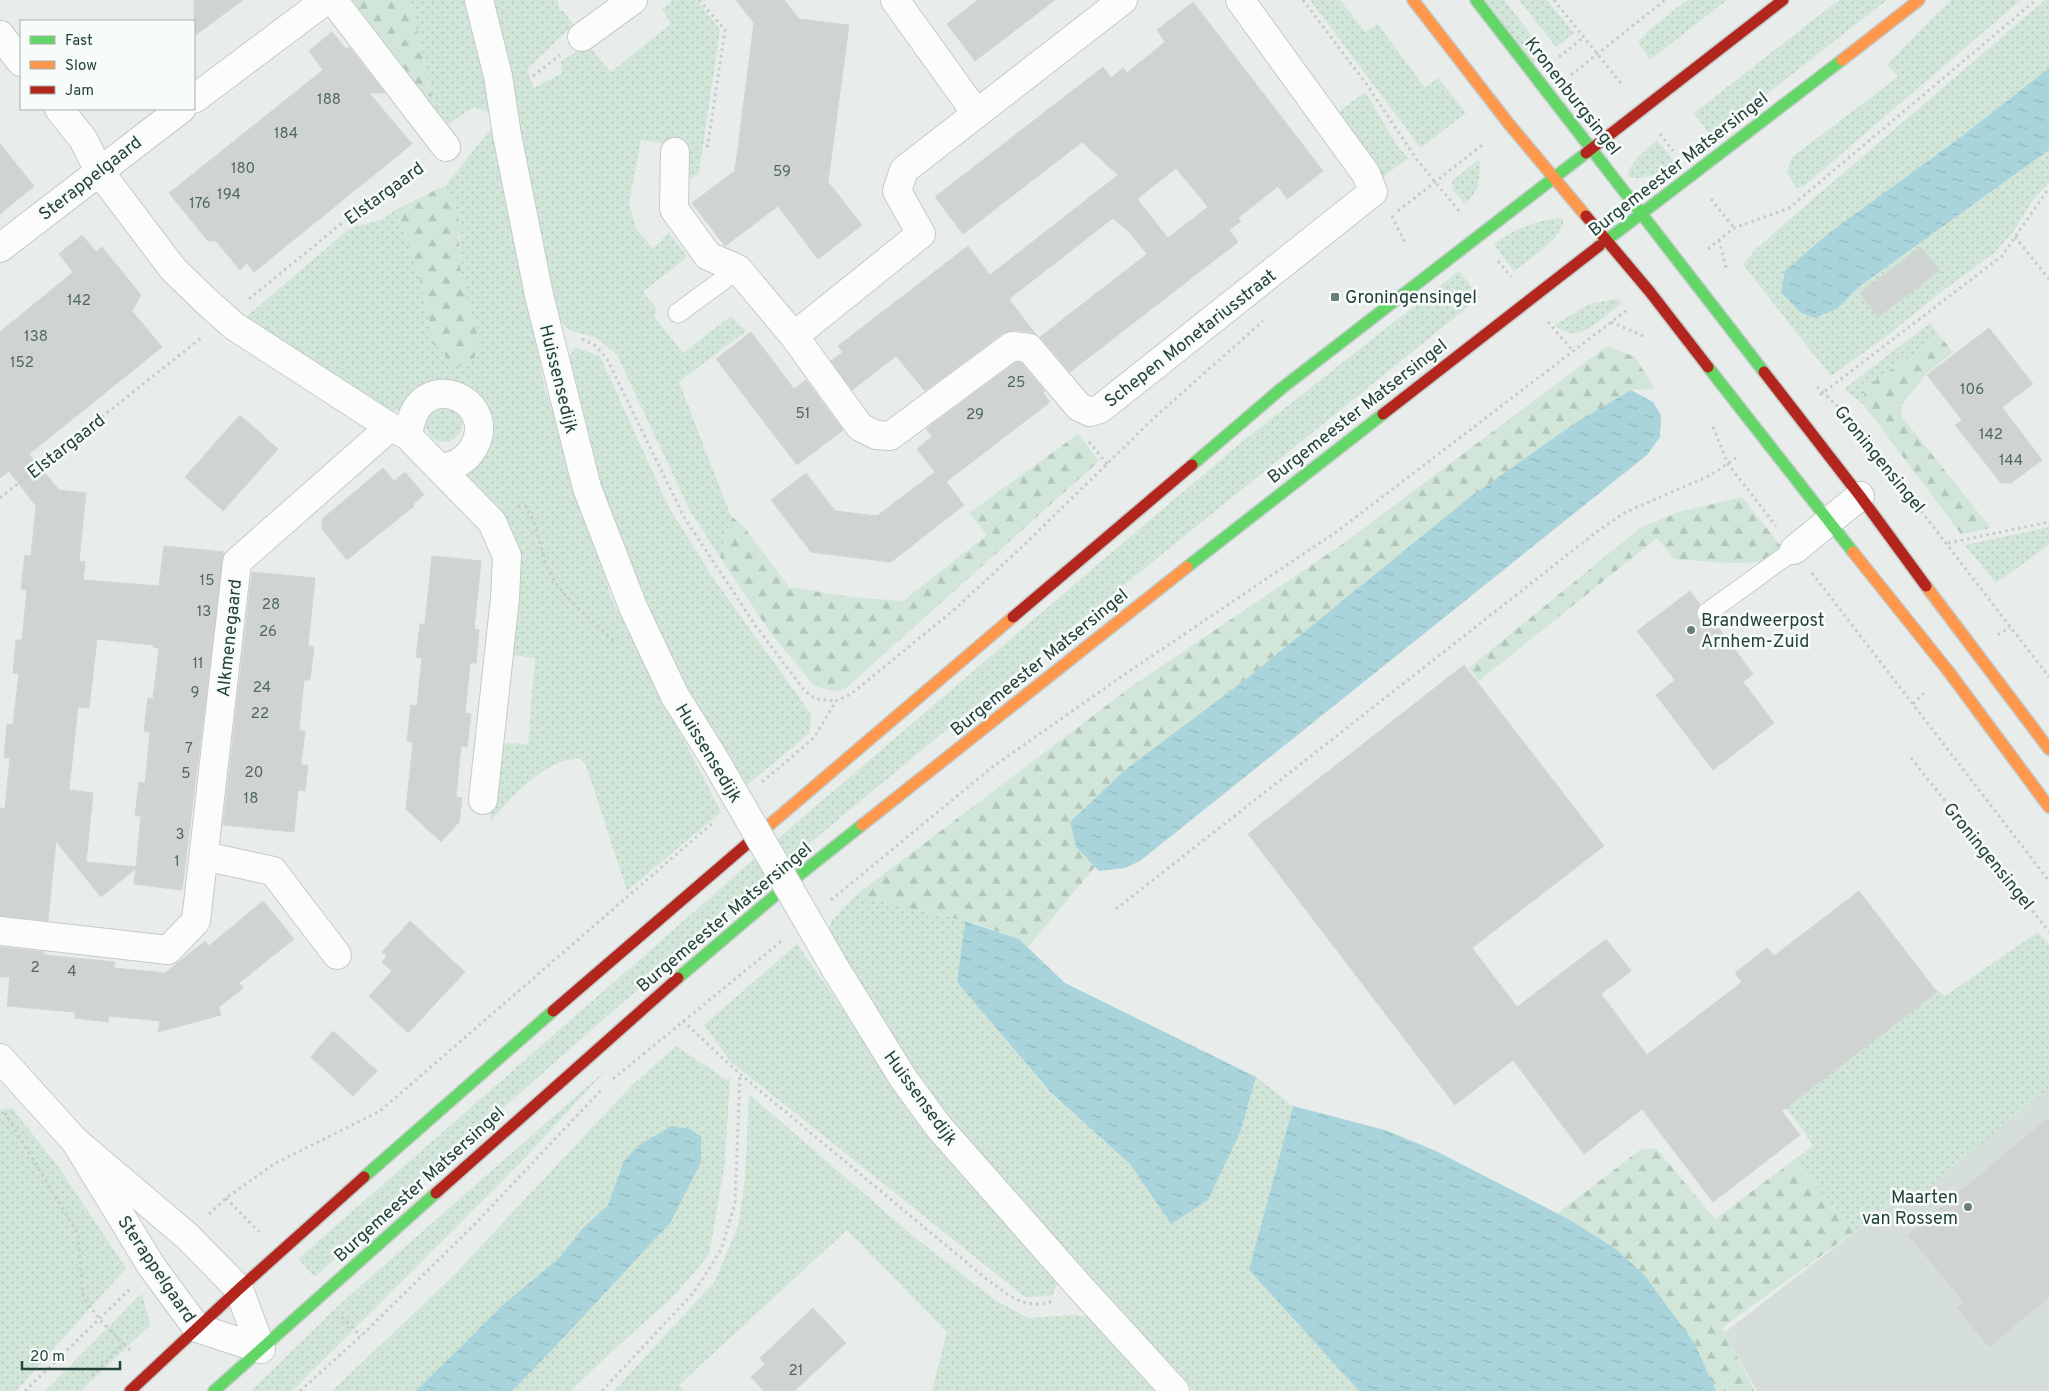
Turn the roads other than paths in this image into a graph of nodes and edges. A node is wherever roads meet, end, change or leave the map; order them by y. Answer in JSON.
{"nodes":[{"id":1,"x":326,"y":0,"type":"edge"},
{"id":2,"x":333,"y":0,"type":"edge"},
{"id":3,"x":479,"y":0,"type":"edge"},
{"id":4,"x":633,"y":0,"type":"edge"},
{"id":5,"x":895,"y":0,"type":"edge"},
{"id":6,"x":1123,"y":0,"type":"edge"},
{"id":7,"x":1240,"y":0,"type":"edge"},
{"id":8,"x":1413,"y":0,"type":"edge"},
{"id":9,"x":1476,"y":0,"type":"edge"},
{"id":10,"x":1783,"y":0,"type":"edge"},
{"id":11,"x":1918,"y":0,"type":"edge"},
{"id":12,"x":0,"y":35,"type":"edge"},
{"id":13,"x":582,"y":37,"type":"dead end"},
{"id":14,"x":20,"y":61,"type":"edge"},
{"id":15,"x":195,"y":98,"type":"edge"},
{"id":16,"x":60,"y":110,"type":"edge"},
{"id":17,"x":180,"y":110,"type":"edge"},
{"id":18,"x":976,"y":113,"type":"junction"},
{"id":19,"x":446,"y":147,"type":"road end"},
{"id":20,"x":1591,"y":148,"type":"junction"},
{"id":21,"x":675,"y":152,"type":"dead end"},
{"id":22,"x":98,"y":171,"type":"junction"},
{"id":23,"x":1554,"y":177,"type":"junction"},
{"id":24,"x":1642,"y":214,"type":"junction"},
{"id":25,"x":1608,"y":240,"type":"junction"},
{"id":26,"x":0,"y":248,"type":"edge"},
{"id":27,"x":738,"y":269,"type":"junction"},
{"id":28,"x":678,"y":313,"type":"dead end"},
{"id":29,"x":794,"y":336,"type":"junction"},
{"id":30,"x":399,"y":431,"type":"junction"},
{"id":31,"x":440,"y":468,"type":"junction"},
{"id":32,"x":1860,"y":496,"type":"junction"},
{"id":33,"x":1829,"y":521,"type":"junction"},
{"id":34,"x":1794,"y":550,"type":"joint"},
{"id":35,"x":1707,"y":613,"type":"dead end"},
{"id":36,"x":2049,"y":750,"type":"edge"},
{"id":37,"x":483,"y":800,"type":"dead end"},
{"id":38,"x":2049,"y":807,"type":"edge"},
{"id":39,"x":204,"y":856,"type":"junction"},
{"id":40,"x":0,"y":931,"type":"edge"},
{"id":41,"x":337,"y":955,"type":"dead end"},
{"id":42,"x":5,"y":1084,"type":"edge"},
{"id":43,"x":75,"y":1142,"type":"junction"},
{"id":44,"x":239,"y":1289,"type":"junction"},
{"id":45,"x":197,"y":1328,"type":"junction"},
{"id":46,"x":261,"y":1349,"type":"junction"},
{"id":47,"x":130,"y":1391,"type":"edge"},
{"id":48,"x":214,"y":1391,"type":"edge"},
{"id":49,"x":1175,"y":1391,"type":"edge"}],
"edges":[{"from":1,"to":15,"type":"street"},
{"from":2,"to":19,"type":"street"},
{"from":3,"to":49,"type":"street","name":"Huissensedijk","bridge":true},
{"from":4,"to":13,"type":"street"},
{"from":5,"to":18,"type":"street"},
{"from":6,"to":18,"type":"street"},
{"from":7,"to":29,"type":"street","name":"Schepen Monetariusstraat"},
{"from":8,"to":23,"type":"main road"},
{"from":9,"to":20,"type":"main road","name":"Kronenburgsingel"},
{"from":10,"to":20,"type":"main road"},
{"from":11,"to":24,"type":"main road","name":"Burgemeester Matsersingel"},
{"from":12,"to":14,"type":"street"},
{"from":16,"to":22,"type":"street"},
{"from":17,"to":22,"type":"street","name":"Sterappelgaard"},
{"from":18,"to":29,"type":"street"},
{"from":20,"to":23,"type":"main road"},
{"from":20,"to":24,"type":"main road","name":"Kronenburgsingel"},
{"from":21,"to":27,"type":"street","name":"Schepen Monetariusstraat"},
{"from":22,"to":26,"type":"street","name":"Sterappelgaard"},
{"from":22,"to":30,"type":"street"},
{"from":23,"to":25,"type":"main road"},
{"from":23,"to":44,"type":"main road"},
{"from":24,"to":25,"type":"main road","name":"Burgemeester Matsersingel"},
{"from":24,"to":32,"type":"main road","name":"Groningensingel"},
{"from":25,"to":33,"type":"main road"},
{"from":25,"to":46,"type":"main road","name":"Burgemeester Matsersingel"},
{"from":27,"to":28,"type":"lane"},
{"from":27,"to":29,"type":"street","name":"Schepen Monetariusstraat"},
{"from":30,"to":31,"type":"street"},
{"from":30,"to":31,"type":"street"},
{"from":30,"to":39,"type":"street","name":"Alkmenegaard"},
{"from":31,"to":37,"type":"street"},
{"from":32,"to":33,"type":"street"},
{"from":32,"to":36,"type":"main road","name":"Groningensingel"},
{"from":33,"to":34,"type":"street"},
{"from":33,"to":38,"type":"main road"},
{"from":34,"to":35,"type":"lane"},
{"from":39,"to":40,"type":"street","name":"Alkmenegaard"},
{"from":39,"to":41,"type":"street"},
{"from":42,"to":43,"type":"street","name":"Sterappelgaard"},
{"from":43,"to":44,"type":"street","name":"Sterappelgaard"},
{"from":43,"to":45,"type":"street","name":"Sterappelgaard"},
{"from":44,"to":45,"type":"main road"},
{"from":44,"to":46,"type":"street","name":"Sterappelgaard"},
{"from":45,"to":46,"type":"street","name":"Sterappelgaard"},
{"from":45,"to":47,"type":"main road"},
{"from":46,"to":48,"type":"main road","name":"Burgemeester Matsersingel"}]}
